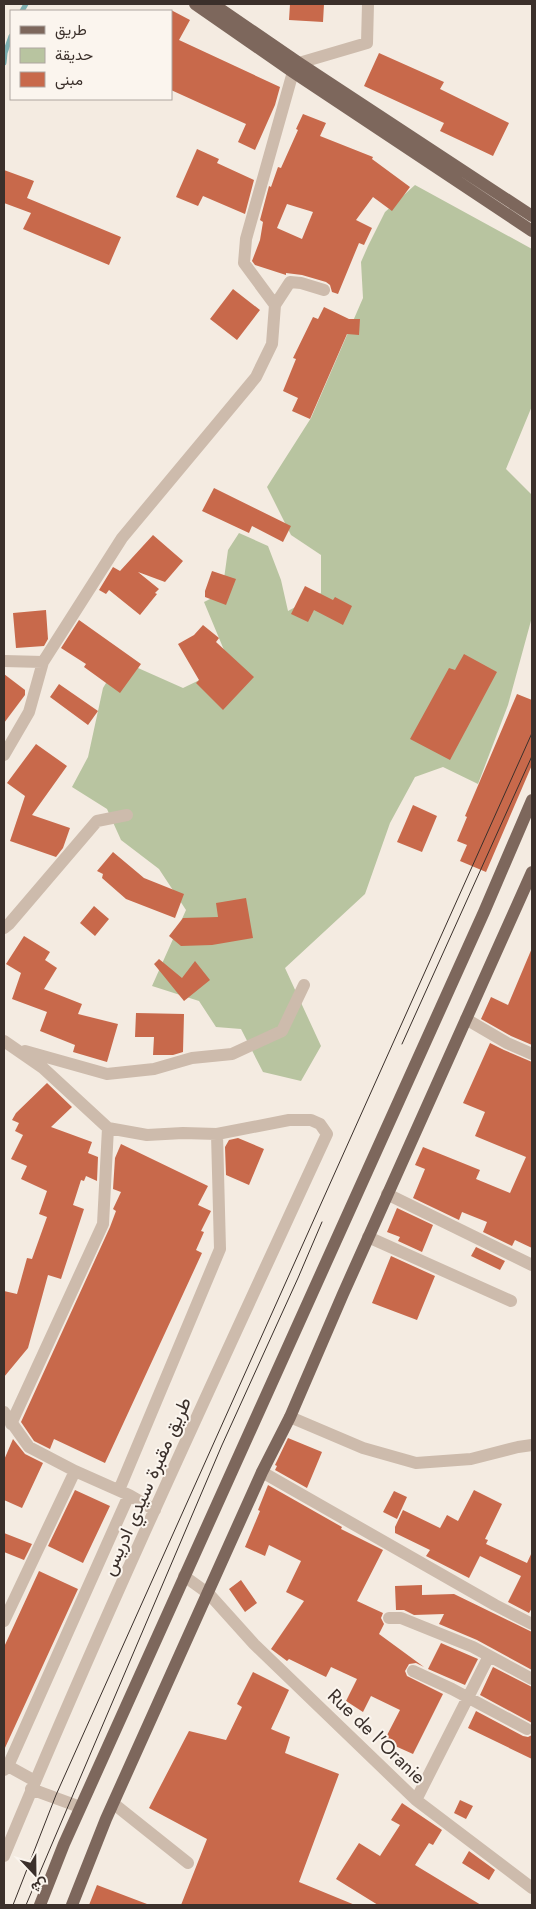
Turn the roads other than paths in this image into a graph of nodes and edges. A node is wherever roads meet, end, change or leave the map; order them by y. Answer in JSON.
{"nodes":[{"id":1,"x":196,"y":4,"type":"edge"},
{"id":2,"x":214,"y":4,"type":"edge"},
{"id":3,"x":368,"y":4,"type":"edge"},
{"id":4,"x":296,"y":67,"type":"junction"},
{"id":5,"x":532,"y":216,"type":"edge"},
{"id":6,"x":532,"y":231,"type":"edge"},
{"id":7,"x":324,"y":290,"type":"dead end"},
{"id":8,"x":275,"y":305,"type":"junction"},
{"id":9,"x":4,"y":662,"type":"edge"},
{"id":10,"x":43,"y":662,"type":"junction"},
{"id":11,"x":4,"y":755,"type":"edge"},
{"id":12,"x":532,"y":800,"type":"edge"},
{"id":13,"x":127,"y":815,"type":"dead end"},
{"id":14,"x":532,"y":872,"type":"edge"},
{"id":15,"x":4,"y":928,"type":"edge"},
{"id":16,"x":304,"y":986,"type":"dead end"},
{"id":17,"x":466,"y":1019,"type":"junction"},
{"id":18,"x":4,"y":1041,"type":"edge"},
{"id":19,"x":15,"y":1048,"type":"junction"},
{"id":20,"x":532,"y":1054,"type":"edge"},
{"id":21,"x":108,"y":1128,"type":"junction"},
{"id":22,"x":217,"y":1134,"type":"junction"},
{"id":23,"x":388,"y":1194,"type":"junction"},
{"id":24,"x":368,"y":1237,"type":"junction"},
{"id":25,"x":532,"y":1265,"type":"edge"},
{"id":26,"x":512,"y":1301,"type":"dead end"},
{"id":27,"x":4,"y":1412,"type":"edge"},
{"id":28,"x":290,"y":1417,"type":"junction"},
{"id":29,"x":12,"y":1424,"type":"junction"},
{"id":30,"x":532,"y":1445,"type":"edge"},
{"id":31,"x":75,"y":1471,"type":"junction"},
{"id":32,"x":262,"y":1472,"type":"junction"},
{"id":33,"x":124,"y":1493,"type":"junction"},
{"id":34,"x":155,"y":1510,"type":"junction"},
{"id":35,"x":184,"y":1576,"type":"junction"},
{"id":36,"x":209,"y":1594,"type":"junction"},
{"id":37,"x":389,"y":1618,"type":"dead end"},
{"id":38,"x":4,"y":1621,"type":"edge"},
{"id":39,"x":532,"y":1624,"type":"edge"},
{"id":40,"x":489,"y":1656,"type":"junction"},
{"id":41,"x":413,"y":1670,"type":"dead end"},
{"id":42,"x":532,"y":1679,"type":"edge"},
{"id":43,"x":467,"y":1698,"type":"junction"},
{"id":44,"x":527,"y":1729,"type":"dead end"},
{"id":45,"x":6,"y":1768,"type":"edge"},
{"id":46,"x":33,"y":1785,"type":"junction"},
{"id":47,"x":416,"y":1800,"type":"junction"},
{"id":48,"x":114,"y":1804,"type":"junction"},
{"id":49,"x":80,"y":1807,"type":"junction"},
{"id":50,"x":4,"y":1856,"type":"edge"},
{"id":51,"x":188,"y":1862,"type":"dead end"},
{"id":52,"x":532,"y":1888,"type":"edge"},
{"id":53,"x":40,"y":1905,"type":"edge"},
{"id":54,"x":72,"y":1905,"type":"edge"}],
"edges":[{"from":1,"to":4,"type":"main road"},
{"from":2,"to":4,"type":"main road"},
{"from":3,"to":4,"type":"street"},
{"from":4,"to":5,"type":"main road"},
{"from":4,"to":6,"type":"main road"},
{"from":4,"to":8,"type":"street"},
{"from":7,"to":8,"type":"street"},
{"from":8,"to":10,"type":"street"},
{"from":9,"to":10,"type":"street"},
{"from":10,"to":11,"type":"street"},
{"from":12,"to":35,"type":"main road"},
{"from":13,"to":15,"type":"street"},
{"from":14,"to":17,"type":"main road"},
{"from":16,"to":19,"type":"street"},
{"from":17,"to":20,"type":"street"},
{"from":17,"to":23,"type":"main road"},
{"from":18,"to":19,"type":"street"},
{"from":19,"to":21,"type":"street"},
{"from":21,"to":22,"type":"street"},
{"from":21,"to":29,"type":"street"},
{"from":22,"to":33,"type":"street"},
{"from":22,"to":34,"type":"street","name":"طريق مقبرة سيدي ادريس"},
{"from":23,"to":24,"type":"main road"},
{"from":23,"to":25,"type":"street"},
{"from":24,"to":26,"type":"street"},
{"from":24,"to":28,"type":"main road"},
{"from":27,"to":29,"type":"street"},
{"from":28,"to":30,"type":"street"},
{"from":28,"to":32,"type":"main road"},
{"from":29,"to":31,"type":"street"},
{"from":31,"to":33,"type":"street"},
{"from":31,"to":38,"type":"street"},
{"from":32,"to":36,"type":"main road"},
{"from":32,"to":39,"type":"street"},
{"from":33,"to":34,"type":"street"},
{"from":33,"to":45,"type":"street"},
{"from":34,"to":46,"type":"street","name":"طريق مقبرة سيدي ادريس"},
{"from":35,"to":36,"type":"street","name":"Rue de l'Oranie"},
{"from":35,"to":49,"type":"main road"},
{"from":36,"to":47,"type":"street","name":"Rue de l'Oranie"},
{"from":36,"to":48,"type":"main road"},
{"from":37,"to":40,"type":"street"},
{"from":40,"to":42,"type":"street"},
{"from":40,"to":43,"type":"street"},
{"from":41,"to":43,"type":"street"},
{"from":43,"to":44,"type":"street"},
{"from":43,"to":47,"type":"street"},
{"from":45,"to":46,"type":"street"},
{"from":46,"to":49,"type":"street"},
{"from":46,"to":50,"type":"street","name":"طريق مقبرة سيدي ادريس"},
{"from":47,"to":52,"type":"street","name":"Rue de l'Oranie"},
{"from":48,"to":51,"type":"street"},
{"from":48,"to":54,"type":"main road"},
{"from":49,"to":53,"type":"main road"}]}
